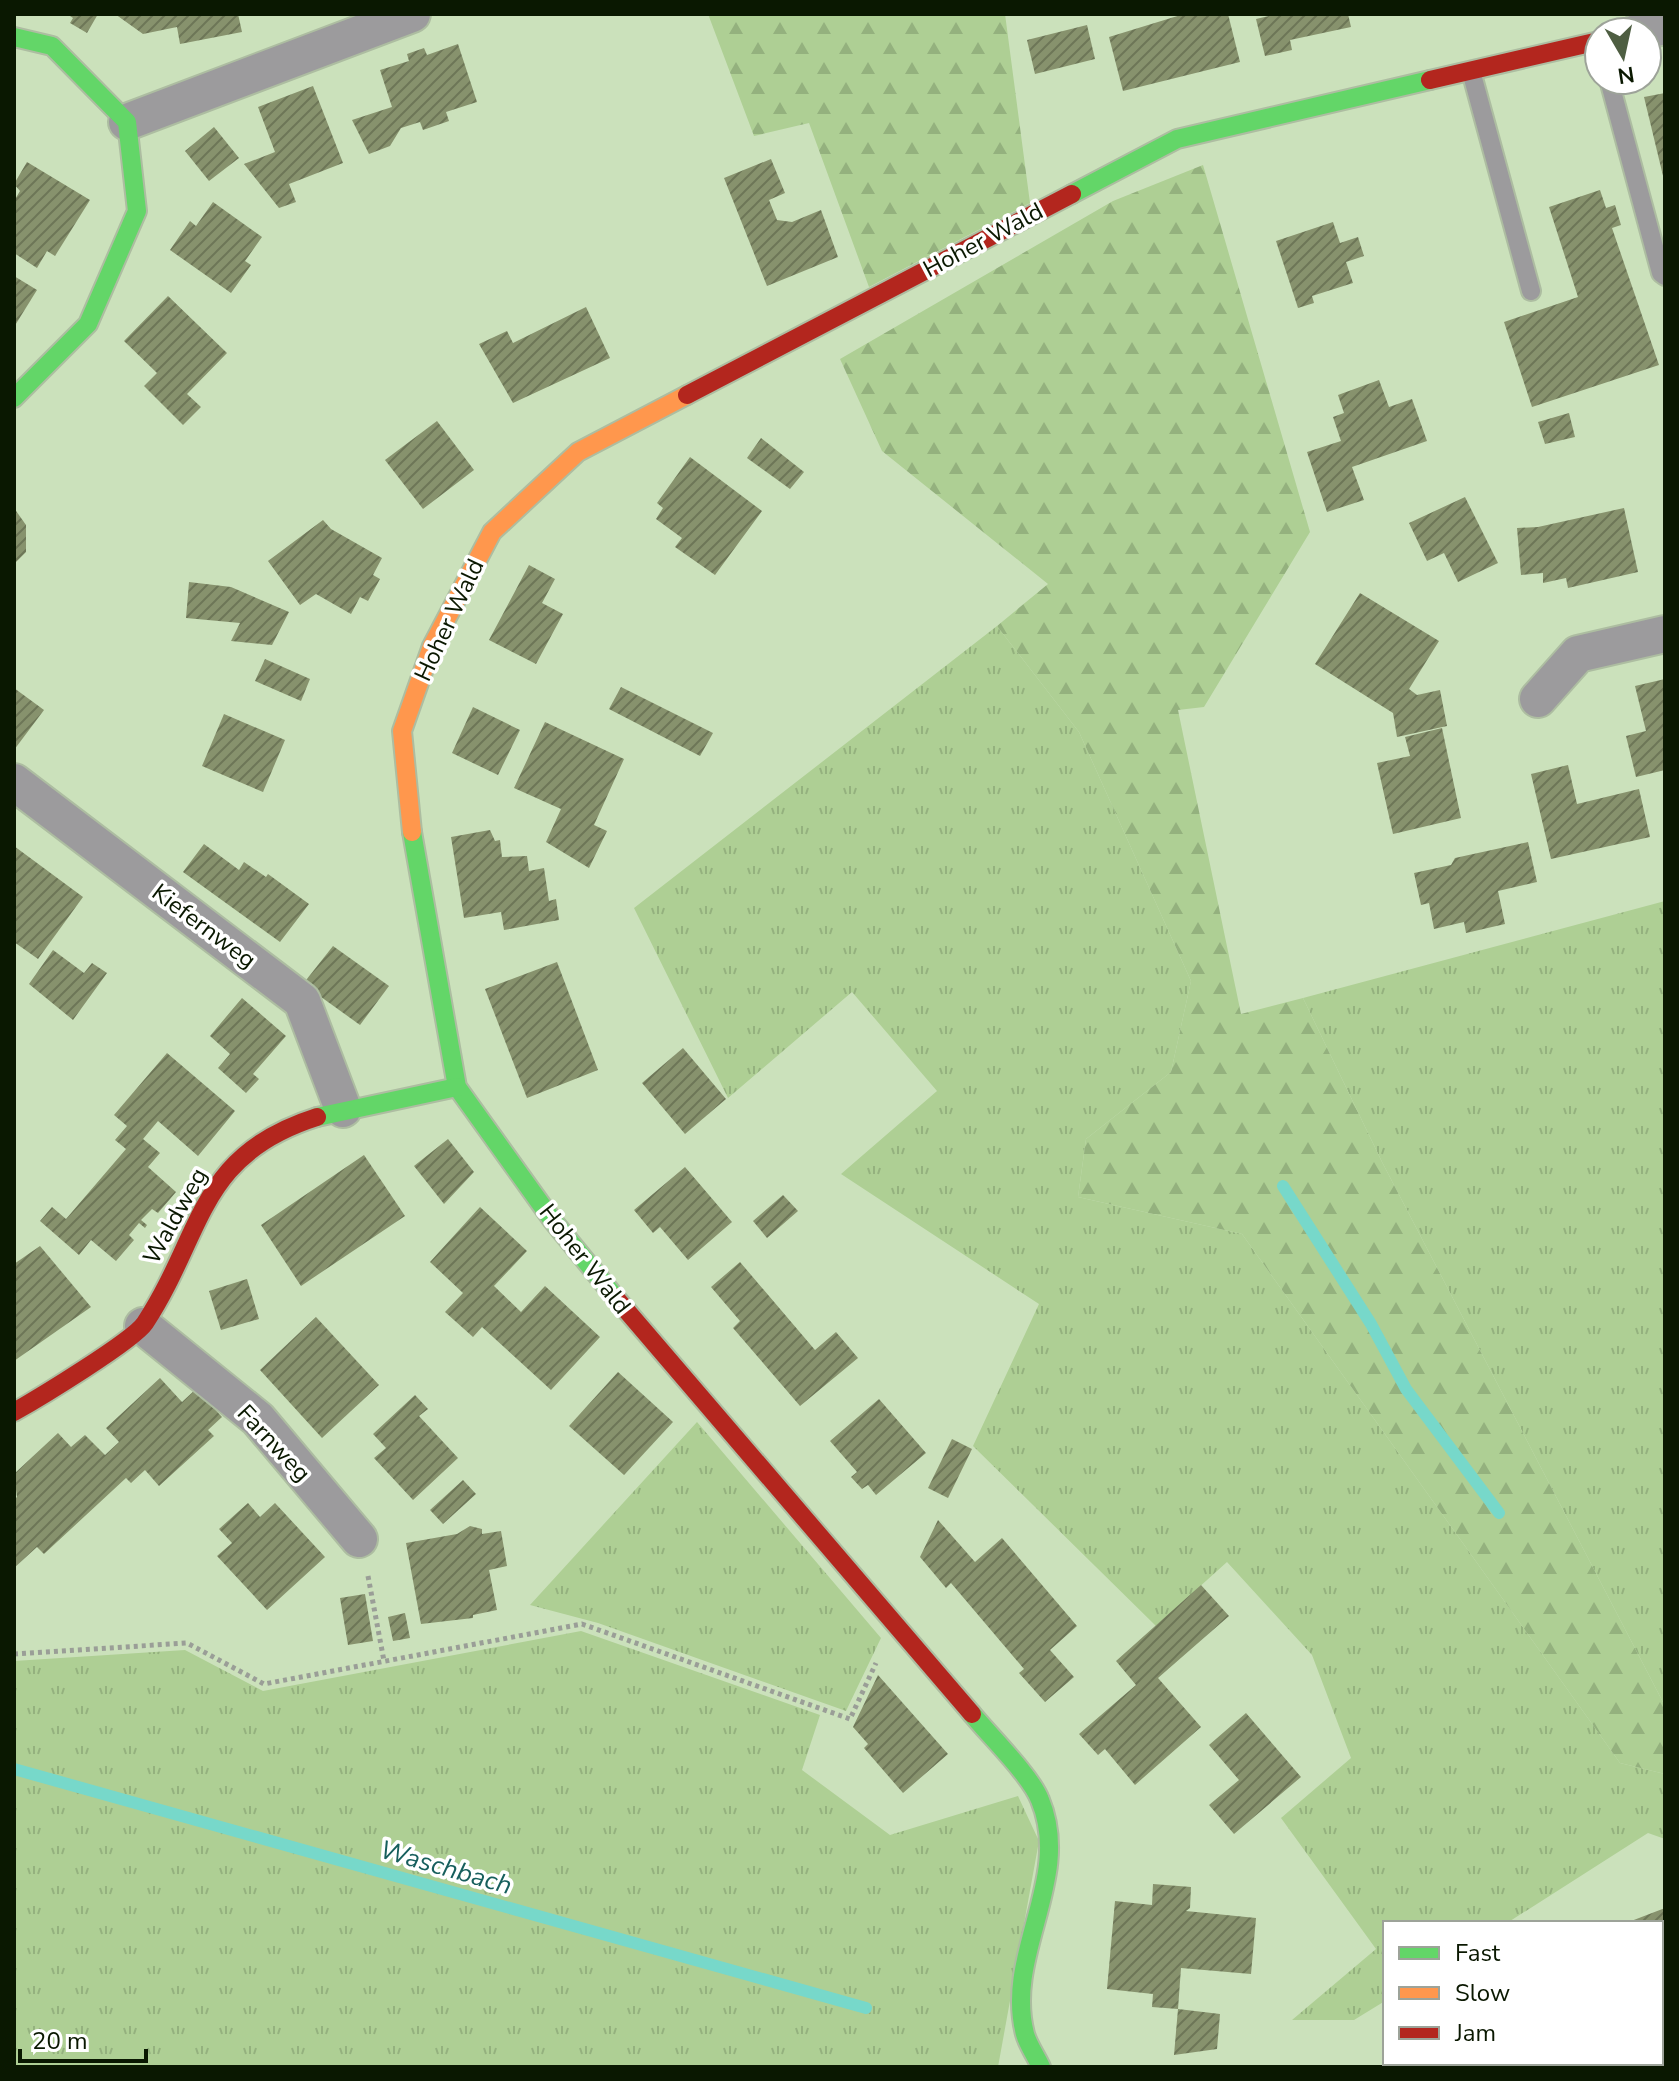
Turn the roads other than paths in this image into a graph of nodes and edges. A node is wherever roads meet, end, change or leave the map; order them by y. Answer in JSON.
{"nodes":[{"id":1,"x":412,"y":14,"type":"edge"},
{"id":2,"x":14,"y":37,"type":"edge"},
{"id":3,"x":1583,"y":45,"type":"edge"},
{"id":4,"x":1471,"y":71,"type":"junction"},
{"id":5,"x":1613,"y":96,"type":"edge"},
{"id":6,"x":127,"y":122,"type":"junction"},
{"id":7,"x":1665,"y":276,"type":"edge"},
{"id":8,"x":1531,"y":291,"type":"dead end"},
{"id":9,"x":14,"y":398,"type":"edge"},
{"id":10,"x":1665,"y":634,"type":"edge"},
{"id":11,"x":1538,"y":699,"type":"dead end"},
{"id":12,"x":14,"y":782,"type":"edge"},
{"id":13,"x":457,"y":1087,"type":"junction"},
{"id":14,"x":343,"y":1109,"type":"junction"},
{"id":15,"x":143,"y":1326,"type":"junction"},
{"id":16,"x":14,"y":1412,"type":"edge"},
{"id":17,"x":359,"y":1539,"type":"road end"},
{"id":18,"x":1041,"y":2067,"type":"edge"}],
"edges":[{"from":1,"to":6,"type":"street"},
{"from":2,"to":6,"type":"street"},
{"from":3,"to":4,"type":"street","name":"Hoher Wald"},
{"from":4,"to":8,"type":"lane"},
{"from":4,"to":13,"type":"street","name":"Hoher Wald"},
{"from":5,"to":7,"type":"lane"},
{"from":6,"to":9,"type":"street"},
{"from":10,"to":11,"type":"street"},
{"from":12,"to":14,"type":"street","name":"Kiefernweg"},
{"from":13,"to":14,"type":"street","name":"Waldweg"},
{"from":13,"to":18,"type":"street","name":"Hoher Wald"},
{"from":14,"to":15,"type":"street","name":"Waldweg"},
{"from":15,"to":16,"type":"street","name":"Waldweg"},
{"from":15,"to":17,"type":"street","name":"Farnweg"}]}
